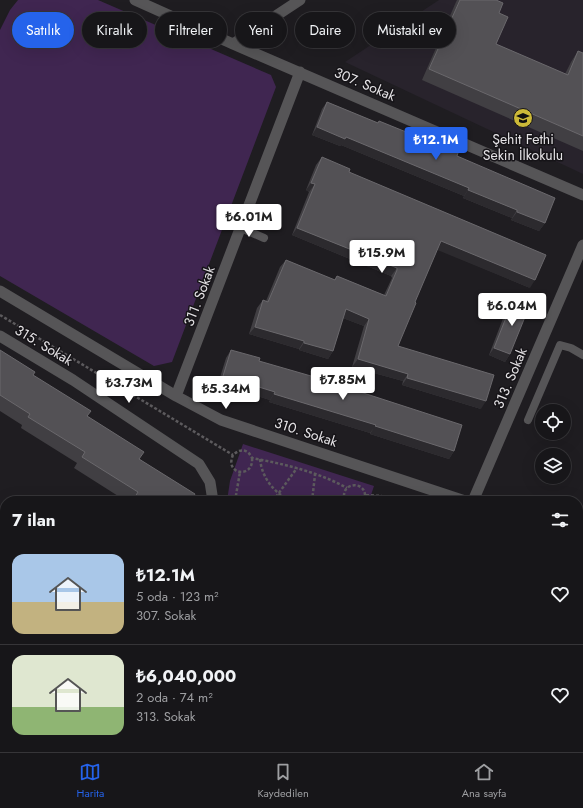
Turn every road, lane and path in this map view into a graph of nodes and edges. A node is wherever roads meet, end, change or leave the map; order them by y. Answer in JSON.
{"nodes":[{"id":1,"x":135,"y":0,"type":"edge"},
{"id":2,"x":300,"y":0,"type":"edge"},
{"id":3,"x":233,"y":44,"type":"junction"},
{"id":4,"x":300,"y":72,"type":"junction"},
{"id":5,"x":583,"y":195,"type":"edge"},
{"id":6,"x":240,"y":228,"type":"junction"},
{"id":7,"x":264,"y":238,"type":"dead end"},
{"id":8,"x":583,"y":245,"type":"edge"},
{"id":9,"x":0,"y":291,"type":"edge"},
{"id":10,"x":0,"y":315,"type":"edge"},
{"id":11,"x":0,"y":336,"type":"edge"},
{"id":12,"x":583,"y":355,"type":"edge"},
{"id":13,"x":176,"y":396,"type":"junction"},
{"id":14,"x":528,"y":420,"type":"dead end"},
{"id":15,"x":233,"y":455,"type":"junction"},
{"id":16,"x":252,"y":458,"type":"junction"},
{"id":17,"x":260,"y":460,"type":"junction"},
{"id":18,"x":297,"y":468,"type":"junction"},
{"id":19,"x":240,"y":472,"type":"junction"},
{"id":20,"x":315,"y":474,"type":"junction"},
{"id":21,"x":347,"y":488,"type":"junction"},
{"id":22,"x":278,"y":494,"type":"junction"},
{"id":23,"x":366,"y":495,"type":"joint"},
{"id":24,"x":212,"y":496,"type":"edge"},
{"id":25,"x":237,"y":496,"type":"edge"},
{"id":26,"x":282,"y":496,"type":"edge"},
{"id":27,"x":313,"y":496,"type":"edge"},
{"id":28,"x":343,"y":496,"type":"edge"},
{"id":29,"x":381,"y":496,"type":"edge"},
{"id":30,"x":450,"y":496,"type":"edge"},
{"id":31,"x":475,"y":496,"type":"edge"}],
"edges":[{"from":1,"to":3,"type":"street","name":"307. Sokak"},
{"from":2,"to":3,"type":"street"},
{"from":3,"to":4,"type":"street","name":"307. Sokak"},
{"from":4,"to":5,"type":"street","name":"307. Sokak"},
{"from":4,"to":6,"type":"street","name":"311. Sokak"},
{"from":6,"to":7,"type":"lane"},
{"from":6,"to":13,"type":"street","name":"311. Sokak"},
{"from":8,"to":31,"type":"street","name":"313. Sokak"},
{"from":9,"to":13,"type":"street","name":"310. Sokak"},
{"from":10,"to":15,"type":"path"},
{"from":11,"to":24,"type":"street","name":"315. Sokak"},
{"from":12,"to":14,"type":"lane"},
{"from":13,"to":30,"type":"street","name":"310. Sokak"},
{"from":15,"to":16,"type":"path"},
{"from":15,"to":19,"type":"path"},
{"from":16,"to":17,"type":"path"},
{"from":16,"to":19,"type":"path"},
{"from":17,"to":18,"type":"path"},
{"from":17,"to":22,"type":"path"},
{"from":18,"to":20,"type":"path"},
{"from":18,"to":22,"type":"path"},
{"from":19,"to":25,"type":"path"},
{"from":20,"to":21,"type":"path"},
{"from":20,"to":27,"type":"path"},
{"from":21,"to":23,"type":"path"},
{"from":21,"to":28,"type":"path"},
{"from":22,"to":26,"type":"path"},
{"from":23,"to":29,"type":"path"}]}
